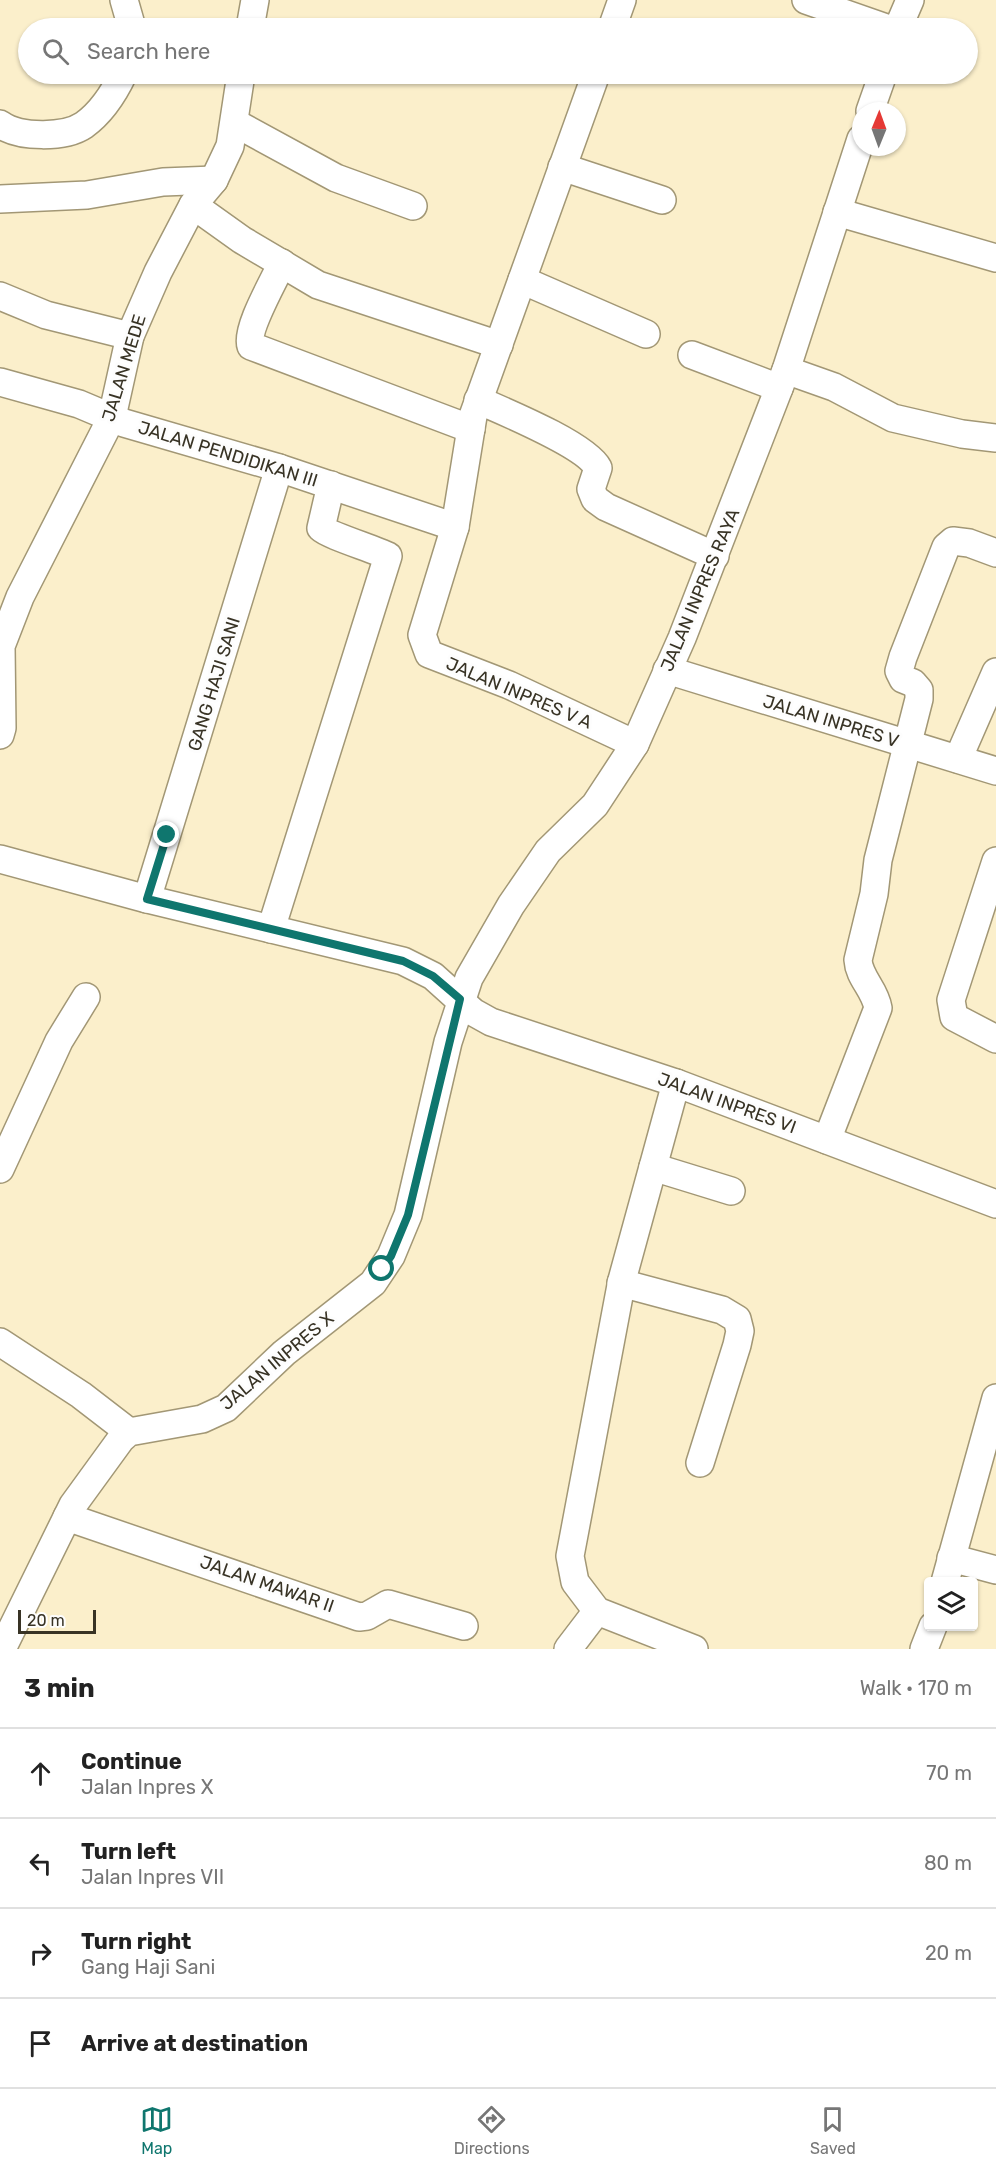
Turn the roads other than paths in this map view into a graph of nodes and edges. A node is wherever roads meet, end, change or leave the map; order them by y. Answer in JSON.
{"nodes":[{"id":1,"x":125,"y":0,"type":"edge"},
{"id":2,"x":255,"y":0,"type":"edge"},
{"id":3,"x":622,"y":0,"type":"edge"},
{"id":4,"x":806,"y":0,"type":"edge"},
{"id":5,"x":910,"y":0,"type":"edge"},
{"id":6,"x":130,"y":18,"type":"edge"},
{"id":7,"x":252,"y":18,"type":"edge"},
{"id":8,"x":616,"y":18,"type":"edge"},
{"id":9,"x":857,"y":18,"type":"edge"},
{"id":10,"x":902,"y":18,"type":"edge"},
{"id":11,"x":118,"y":84,"type":"edge"},
{"id":12,"x":240,"y":84,"type":"edge"},
{"id":13,"x":592,"y":84,"type":"edge"},
{"id":14,"x":879,"y":84,"type":"edge"},
{"id":15,"x":873,"y":102,"type":"edge"},
{"id":16,"x":235,"y":123,"type":"junction"},
{"id":17,"x":0,"y":124,"type":"edge"},
{"id":18,"x":855,"y":156,"type":"edge"},
{"id":19,"x":562,"y":167,"type":"junction"},
{"id":20,"x":214,"y":180,"type":"junction"},
{"id":21,"x":0,"y":199,"type":"edge"},
{"id":22,"x":662,"y":200,"type":"dead end"},
{"id":23,"x":193,"y":205,"type":"junction"},
{"id":24,"x":413,"y":206,"type":"dead end"},
{"id":25,"x":837,"y":212,"type":"junction"},
{"id":26,"x":996,"y":258,"type":"edge"},
{"id":27,"x":282,"y":263,"type":"junction"},
{"id":28,"x":522,"y":280,"type":"junction"},
{"id":29,"x":0,"y":296,"type":"edge"},
{"id":30,"x":646,"y":334,"type":"dead end"},
{"id":31,"x":130,"y":336,"type":"junction"},
{"id":32,"x":499,"y":345,"type":"junction"},
{"id":33,"x":692,"y":355,"type":"dead end"},
{"id":34,"x":782,"y":379,"type":"junction"},
{"id":35,"x":0,"y":382,"type":"edge"},
{"id":36,"x":474,"y":415,"type":"junction"},
{"id":37,"x":112,"y":417,"type":"junction"},
{"id":38,"x":996,"y":438,"type":"edge"},
{"id":39,"x":279,"y":468,"type":"junction"},
{"id":40,"x":331,"y":485,"type":"junction"},
{"id":41,"x":455,"y":527,"type":"junction"},
{"id":42,"x":996,"y":553,"type":"edge"},
{"id":43,"x":715,"y":556,"type":"junction"},
{"id":44,"x":667,"y":670,"type":"junction"},
{"id":45,"x":996,"y":672,"type":"edge"},
{"id":46,"x":0,"y":735,"type":"edge"},
{"id":47,"x":635,"y":744,"type":"junction"},
{"id":48,"x":907,"y":744,"type":"junction"},
{"id":49,"x":958,"y":759,"type":"junction"},
{"id":50,"x":996,"y":771,"type":"edge"},
{"id":51,"x":0,"y":859,"type":"edge"},
{"id":52,"x":996,"y":861,"type":"edge"},
{"id":53,"x":147,"y":899,"type":"junction"},
{"id":54,"x":271,"y":929,"type":"junction"},
{"id":55,"x":86,"y":997,"type":"dead end"},
{"id":56,"x":460,"y":999,"type":"junction"},
{"id":57,"x":996,"y":1039,"type":"edge"},
{"id":58,"x":676,"y":1083,"type":"junction"},
{"id":59,"x":827,"y":1140,"type":"junction"},
{"id":60,"x":653,"y":1167,"type":"junction"},
{"id":61,"x":0,"y":1169,"type":"edge"},
{"id":62,"x":731,"y":1191,"type":"dead end"},
{"id":63,"x":996,"y":1204,"type":"edge"},
{"id":64,"x":621,"y":1284,"type":"junction"},
{"id":65,"x":0,"y":1342,"type":"edge"},
{"id":66,"x":994,"y":1412,"type":"edge"},
{"id":67,"x":129,"y":1432,"type":"junction"},
{"id":68,"x":700,"y":1463,"type":"dead end"},
{"id":69,"x":67,"y":1517,"type":"junction"},
{"id":70,"x":948,"y":1570,"type":"edge"},
{"id":71,"x":996,"y":1570,"type":"edge"},
{"id":72,"x":597,"y":1611,"type":"junction"},
{"id":73,"x":464,"y":1626,"type":"dead end"},
{"id":74,"x":931,"y":1631,"type":"edge"},
{"id":75,"x":2,"y":1649,"type":"edge"},
{"id":76,"x":568,"y":1649,"type":"edge"},
{"id":77,"x":694,"y":1649,"type":"edge"},
{"id":78,"x":924,"y":1649,"type":"edge"}],
"edges":[{"from":1,"to":6,"type":"street"},
{"from":2,"to":7,"type":"street"},
{"from":3,"to":8,"type":"street"},
{"from":4,"to":9,"type":"street"},
{"from":5,"to":10,"type":"street"},
{"from":11,"to":17,"type":"street"},
{"from":12,"to":16,"type":"street","name":"JALAN MEDE"},
{"from":13,"to":19,"type":"street","name":"JALAN INPRES V A"},
{"from":14,"to":15,"type":"street"},
{"from":16,"to":20,"type":"street","name":"JALAN MEDE"},
{"from":16,"to":24,"type":"street"},
{"from":18,"to":25,"type":"street","name":"JALAN INPRES RAYA"},
{"from":19,"to":22,"type":"street"},
{"from":19,"to":28,"type":"street","name":"JALAN INPRES V A"},
{"from":20,"to":21,"type":"street"},
{"from":20,"to":23,"type":"street","name":"JALAN MEDE"},
{"from":23,"to":27,"type":"street"},
{"from":23,"to":31,"type":"street","name":"JALAN MEDE"},
{"from":25,"to":26,"type":"street"},
{"from":25,"to":34,"type":"street","name":"JALAN INPRES RAYA"},
{"from":27,"to":32,"type":"street"},
{"from":27,"to":36,"type":"street"},
{"from":28,"to":30,"type":"street"},
{"from":28,"to":32,"type":"street","name":"JALAN INPRES V A"},
{"from":29,"to":31,"type":"street"},
{"from":31,"to":37,"type":"street","name":"JALAN MEDE"},
{"from":32,"to":36,"type":"street","name":"JALAN INPRES V A"},
{"from":33,"to":34,"type":"street"},
{"from":34,"to":38,"type":"street"},
{"from":34,"to":43,"type":"street","name":"JALAN INPRES RAYA"},
{"from":35,"to":37,"type":"street","name":"JALAN PENDIDIKAN III"},
{"from":36,"to":41,"type":"street","name":"JALAN INPRES V A"},
{"from":36,"to":43,"type":"street"},
{"from":37,"to":39,"type":"street","name":"JALAN PENDIDIKAN III"},
{"from":37,"to":46,"type":"street","name":"JALAN MEDE"},
{"from":39,"to":40,"type":"street","name":"JALAN PENDIDIKAN III"},
{"from":39,"to":53,"type":"street","name":"GANG HAJI SANI"},
{"from":40,"to":41,"type":"street","name":"JALAN PENDIDIKAN III"},
{"from":40,"to":54,"type":"street"},
{"from":41,"to":47,"type":"street","name":"JALAN INPRES V A"},
{"from":42,"to":48,"type":"street"},
{"from":43,"to":44,"type":"street","name":"JALAN INPRES RAYA"},
{"from":44,"to":47,"type":"street","name":"JALAN INPRES RAYA"},
{"from":44,"to":48,"type":"street","name":"JALAN INPRES V"},
{"from":45,"to":49,"type":"street"},
{"from":47,"to":56,"type":"street","name":"JALAN INPRES RAYA"},
{"from":48,"to":49,"type":"street","name":"JALAN INPRES V"},
{"from":48,"to":59,"type":"street"},
{"from":49,"to":50,"type":"street","name":"JALAN INPRES V"},
{"from":51,"to":53,"type":"street","name":"JALAN INPRES VI"},
{"from":52,"to":57,"type":"street"},
{"from":53,"to":54,"type":"street","name":"JALAN INPRES VI"},
{"from":54,"to":56,"type":"street","name":"JALAN INPRES VI"},
{"from":55,"to":61,"type":"street"},
{"from":56,"to":58,"type":"street","name":"JALAN INPRES VI"},
{"from":56,"to":67,"type":"street","name":"JALAN INPRES X"},
{"from":58,"to":59,"type":"street","name":"JALAN INPRES VI"},
{"from":58,"to":60,"type":"street"},
{"from":59,"to":63,"type":"street","name":"JALAN INPRES VI"},
{"from":60,"to":62,"type":"street"},
{"from":60,"to":64,"type":"street"},
{"from":64,"to":68,"type":"street"},
{"from":64,"to":72,"type":"street"},
{"from":65,"to":67,"type":"street"},
{"from":66,"to":70,"type":"street"},
{"from":67,"to":69,"type":"street"},
{"from":69,"to":73,"type":"street","name":"JALAN MAWAR II"},
{"from":69,"to":75,"type":"street"},
{"from":70,"to":71,"type":"street"},
{"from":72,"to":76,"type":"street"},
{"from":72,"to":77,"type":"street"},
{"from":74,"to":78,"type":"street"}]}
